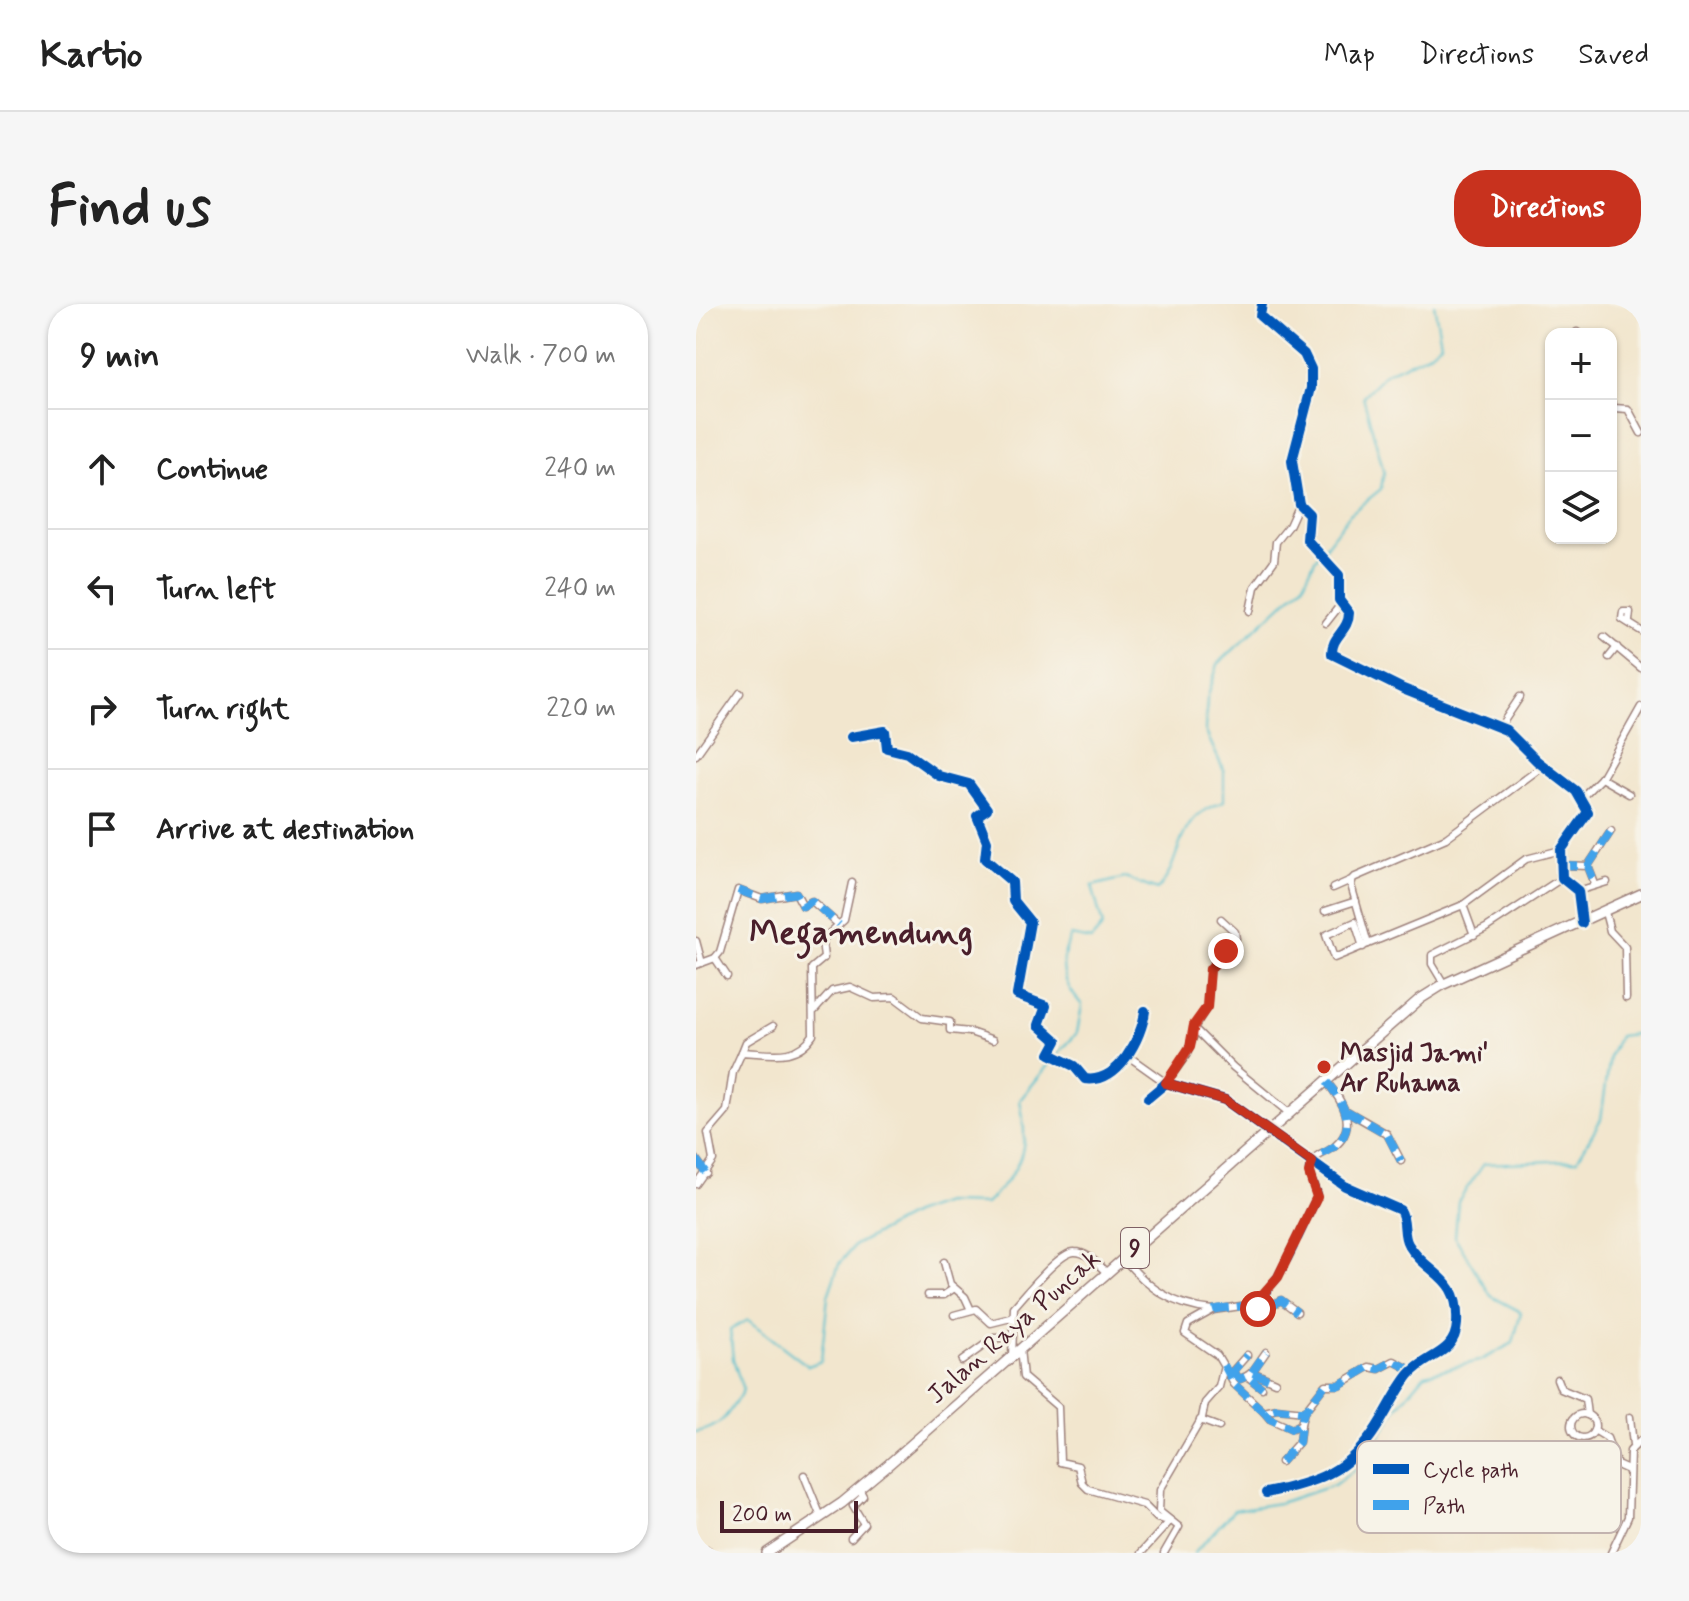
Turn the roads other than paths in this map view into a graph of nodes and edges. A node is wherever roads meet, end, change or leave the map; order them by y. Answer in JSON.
{"nodes":[{"id":1,"x":1262,"y":304,"type":"edge"},
{"id":2,"x":1617,"y":409,"type":"edge"},
{"id":3,"x":1641,"y":433,"type":"edge"},
{"id":4,"x":1299,"y":504,"type":"junction"},
{"id":5,"x":1341,"y":604,"type":"junction"},
{"id":6,"x":1250,"y":611,"type":"dead end"},
{"id":7,"x":1630,"y":620,"type":"dead end"},
{"id":8,"x":1326,"y":623,"type":"dead end"},
{"id":9,"x":1641,"y":630,"type":"edge"},
{"id":10,"x":1604,"y":637,"type":"dead end"},
{"id":11,"x":1617,"y":647,"type":"junction"},
{"id":12,"x":1609,"y":657,"type":"dead end"},
{"id":13,"x":1641,"y":668,"type":"edge"},
{"id":14,"x":740,"y":693,"type":"dead end"},
{"id":15,"x":1520,"y":697,"type":"dead end"},
{"id":16,"x":1641,"y":707,"type":"edge"},
{"id":17,"x":1500,"y":727,"type":"junction"},
{"id":18,"x":851,"y":737,"type":"dead end"},
{"id":19,"x":696,"y":755,"type":"edge"},
{"id":20,"x":1543,"y":766,"type":"junction"},
{"id":21,"x":1601,"y":778,"type":"junction"},
{"id":22,"x":1629,"y":794,"type":"dead end"},
{"id":23,"x":1582,"y":797,"type":"junction"},
{"id":24,"x":1611,"y":831,"type":"dead end"},
{"id":25,"x":1561,"y":850,"type":"junction"},
{"id":26,"x":1561,"y":865,"type":"junction"},
{"id":27,"x":1588,"y":866,"type":"junction"},
{"id":28,"x":1562,"y":878,"type":"junction"},
{"id":29,"x":1351,"y":880,"type":"junction"},
{"id":30,"x":1607,"y":882,"type":"dead end"},
{"id":31,"x":852,"y":883,"type":"dead end"},
{"id":32,"x":1595,"y":884,"type":"junction"},
{"id":33,"x":1333,"y":888,"type":"dead end"},
{"id":34,"x":1578,"y":891,"type":"junction"},
{"id":35,"x":1641,"y":894,"type":"edge"},
{"id":36,"x":1356,"y":901,"type":"junction"},
{"id":37,"x":1463,"y":905,"type":"junction"},
{"id":38,"x":1325,"y":911,"type":"dead end"},
{"id":39,"x":1605,"y":912,"type":"junction"},
{"id":40,"x":1221,"y":919,"type":"dead end"},
{"id":41,"x":1582,"y":923,"type":"junction"},
{"id":42,"x":839,"y":925,"type":"junction"},
{"id":43,"x":1474,"y":935,"type":"junction"},
{"id":44,"x":696,"y":941,"type":"edge"},
{"id":45,"x":1366,"y":946,"type":"junction"},
{"id":46,"x":715,"y":958,"type":"junction"},
{"id":47,"x":699,"y":964,"type":"edge"},
{"id":48,"x":727,"y":976,"type":"dead end"},
{"id":49,"x":1444,"y":984,"type":"junction"},
{"id":50,"x":1626,"y":998,"type":"dead end"},
{"id":51,"x":815,"y":1011,"type":"junction"},
{"id":52,"x":1145,"y":1011,"type":"dead end"},
{"id":53,"x":773,"y":1026,"type":"dead end"},
{"id":54,"x":1195,"y":1032,"type":"junction"},
{"id":55,"x":993,"y":1040,"type":"dead end"},
{"id":56,"x":742,"y":1052,"type":"junction"},
{"id":57,"x":1128,"y":1056,"type":"junction"},
{"id":58,"x":1326,"y":1081,"type":"junction"},
{"id":59,"x":1166,"y":1083,"type":"junction"},
{"id":60,"x":1148,"y":1098,"type":"dead end"},
{"id":61,"x":1347,"y":1111,"type":"junction"},
{"id":62,"x":1289,"y":1113,"type":"junction"},
{"id":63,"x":1267,"y":1130,"type":"junction"},
{"id":64,"x":696,"y":1159,"type":"edge"},
{"id":65,"x":1401,"y":1161,"type":"dead end"},
{"id":66,"x":1312,"y":1162,"type":"junction"},
{"id":67,"x":704,"y":1172,"type":"junction"},
{"id":68,"x":696,"y":1184,"type":"edge"},
{"id":69,"x":1123,"y":1258,"type":"junction"},
{"id":70,"x":944,"y":1262,"type":"dead end"},
{"id":71,"x":1107,"y":1273,"type":"junction"},
{"id":72,"x":953,"y":1289,"type":"junction"},
{"id":73,"x":928,"y":1295,"type":"dead end"},
{"id":74,"x":1256,"y":1302,"type":"junction"},
{"id":75,"x":971,"y":1310,"type":"junction"},
{"id":76,"x":1213,"y":1310,"type":"junction"},
{"id":77,"x":1297,"y":1312,"type":"dead end"},
{"id":78,"x":954,"y":1315,"type":"dead end"},
{"id":79,"x":1011,"y":1318,"type":"junction"},
{"id":80,"x":1011,"y":1338,"type":"junction"},
{"id":81,"x":1016,"y":1352,"type":"junction"},
{"id":82,"x":1266,"y":1352,"type":"dead end"},
{"id":83,"x":1247,"y":1355,"type":"dead end"},
{"id":84,"x":962,"y":1361,"type":"dead end"},
{"id":85,"x":1224,"y":1365,"type":"junction"},
{"id":86,"x":1413,"y":1371,"type":"junction"},
{"id":87,"x":1231,"y":1374,"type":"junction"},
{"id":88,"x":1250,"y":1374,"type":"junction"},
{"id":89,"x":1557,"y":1379,"type":"dead end"},
{"id":90,"x":1275,"y":1382,"type":"dead end"},
{"id":91,"x":1262,"y":1388,"type":"dead end"},
{"id":92,"x":1264,"y":1412,"type":"junction"},
{"id":93,"x":1304,"y":1412,"type":"junction"},
{"id":94,"x":1587,"y":1415,"type":"junction"},
{"id":95,"x":1630,"y":1417,"type":"dead end"},
{"id":96,"x":1200,"y":1420,"type":"junction"},
{"id":97,"x":1301,"y":1424,"type":"junction"},
{"id":98,"x":1219,"y":1427,"type":"dead end"},
{"id":99,"x":1594,"y":1430,"type":"junction"},
{"id":100,"x":1641,"y":1440,"type":"edge"},
{"id":101,"x":1365,"y":1441,"type":"edge"},
{"id":102,"x":1608,"y":1441,"type":"edge"},
{"id":103,"x":1633,"y":1445,"type":"junction"},
{"id":104,"x":1357,"y":1449,"type":"edge"},
{"id":105,"x":1281,"y":1462,"type":"dead end"},
{"id":106,"x":1621,"y":1467,"type":"edge"},
{"id":107,"x":1628,"y":1470,"type":"junction"},
{"id":108,"x":804,"y":1475,"type":"dead end"},
{"id":109,"x":859,"y":1489,"type":"junction"},
{"id":110,"x":1266,"y":1493,"type":"dead end"},
{"id":111,"x":821,"y":1517,"type":"junction"},
{"id":112,"x":1170,"y":1521,"type":"junction"},
{"id":113,"x":1621,"y":1532,"type":"edge"},
{"id":114,"x":1620,"y":1533,"type":"edge"},
{"id":115,"x":851,"y":1538,"type":"dead end"},
{"id":116,"x":767,"y":1553,"type":"edge"},
{"id":117,"x":1141,"y":1553,"type":"edge"},
{"id":118,"x":1164,"y":1553,"type":"edge"},
{"id":119,"x":1611,"y":1553,"type":"edge"}],
"edges":[{"from":1,"to":4,"type":"street"},
{"from":2,"to":3,"type":"street"},
{"from":4,"to":5,"type":"street"},
{"from":4,"to":6,"type":"street"},
{"from":5,"to":8,"type":"street"},
{"from":5,"to":17,"type":"street"},
{"from":7,"to":9,"type":"street"},
{"from":10,"to":11,"type":"street"},
{"from":11,"to":12,"type":"street"},
{"from":11,"to":13,"type":"street"},
{"from":14,"to":19,"type":"street"},
{"from":15,"to":17,"type":"street"},
{"from":16,"to":21,"type":"street"},
{"from":17,"to":20,"type":"street"},
{"from":18,"to":57,"type":"street"},
{"from":20,"to":23,"type":"street"},
{"from":20,"to":29,"type":"street"},
{"from":21,"to":22,"type":"street"},
{"from":21,"to":23,"type":"street"},
{"from":23,"to":25,"type":"street"},
{"from":24,"to":27,"type":"street"},
{"from":25,"to":26,"type":"street"},
{"from":25,"to":37,"type":"street"},
{"from":26,"to":27,"type":"street"},
{"from":26,"to":28,"type":"street"},
{"from":27,"to":32,"type":"street"},
{"from":28,"to":34,"type":"street"},
{"from":28,"to":43,"type":"street"},
{"from":29,"to":33,"type":"street"},
{"from":29,"to":36,"type":"street"},
{"from":30,"to":32,"type":"street"},
{"from":31,"to":42,"type":"street"},
{"from":32,"to":34,"type":"street"},
{"from":34,"to":41,"type":"street"},
{"from":35,"to":39,"type":"highway","name":"Jalan Raya Puncak","number":"9"},
{"from":36,"to":38,"type":"street"},
{"from":36,"to":45,"type":"street"},
{"from":37,"to":43,"type":"street"},
{"from":37,"to":45,"type":"street"},
{"from":39,"to":41,"type":"highway","name":"Jalan Raya Puncak","number":"9"},
{"from":39,"to":50,"type":"street"},
{"from":40,"to":54,"type":"street"},
{"from":41,"to":49,"type":"highway","name":"Jalan Raya Puncak","number":"9"},
{"from":42,"to":46,"type":"street"},
{"from":42,"to":51,"type":"street"},
{"from":43,"to":49,"type":"street"},
{"from":44,"to":47,"type":"street"},
{"from":45,"to":45,"type":"street"},
{"from":46,"to":47,"type":"street"},
{"from":46,"to":48,"type":"street"},
{"from":49,"to":58,"type":"highway","name":"Jalan Raya Puncak","number":"9"},
{"from":51,"to":55,"type":"street"},
{"from":51,"to":56,"type":"street"},
{"from":52,"to":57,"type":"street"},
{"from":53,"to":56,"type":"street"},
{"from":54,"to":59,"type":"street"},
{"from":54,"to":62,"type":"street"},
{"from":56,"to":67,"type":"street"},
{"from":57,"to":59,"type":"street"},
{"from":58,"to":61,"type":"street"},
{"from":58,"to":62,"type":"highway","name":"Jalan Raya Puncak","number":"9"},
{"from":59,"to":60,"type":"street"},
{"from":59,"to":63,"type":"street"},
{"from":61,"to":65,"type":"street"},
{"from":61,"to":66,"type":"street"},
{"from":62,"to":63,"type":"highway","name":"Jalan Raya Puncak","number":"9"},
{"from":63,"to":66,"type":"street"},
{"from":63,"to":69,"type":"highway","name":"Jalan Raya Puncak","number":"9"},
{"from":64,"to":67,"type":"street"},
{"from":66,"to":74,"type":"street"},
{"from":66,"to":86,"type":"street"},
{"from":67,"to":68,"type":"street"},
{"from":69,"to":71,"type":"highway","name":"Jalan Raya Puncak","number":"9"},
{"from":69,"to":76,"type":"street"},
{"from":70,"to":72,"type":"street"},
{"from":71,"to":79,"type":"street"},
{"from":71,"to":81,"type":"highway","name":"Jalan Raya Puncak","number":"9"},
{"from":72,"to":73,"type":"street"},
{"from":72,"to":75,"type":"street"},
{"from":74,"to":76,"type":"street"},
{"from":74,"to":77,"type":"street"},
{"from":75,"to":78,"type":"street"},
{"from":75,"to":79,"type":"street"},
{"from":76,"to":85,"type":"street"},
{"from":79,"to":80,"type":"street"},
{"from":80,"to":81,"type":"street"},
{"from":80,"to":84,"type":"street"},
{"from":81,"to":109,"type":"highway","name":"Jalan Raya Puncak","number":"9"},
{"from":81,"to":112,"type":"street"},
{"from":82,"to":88,"type":"street"},
{"from":83,"to":87,"type":"street"},
{"from":85,"to":87,"type":"street"},
{"from":85,"to":96,"type":"street"},
{"from":86,"to":93,"type":"street"},
{"from":86,"to":101,"type":"street"},
{"from":87,"to":88,"type":"street"},
{"from":87,"to":92,"type":"street"},
{"from":88,"to":90,"type":"street"},
{"from":88,"to":91,"type":"street"},
{"from":89,"to":94,"type":"street"},
{"from":92,"to":93,"type":"street"},
{"from":92,"to":97,"type":"street"},
{"from":93,"to":97,"type":"street"},
{"from":94,"to":99,"type":"street"},
{"from":94,"to":99,"type":"street"},
{"from":95,"to":103,"type":"street"},
{"from":96,"to":98,"type":"street"},
{"from":96,"to":112,"type":"street"},
{"from":97,"to":105,"type":"street"},
{"from":99,"to":102,"type":"street"},
{"from":100,"to":103,"type":"street"},
{"from":103,"to":107,"type":"street"},
{"from":104,"to":110,"type":"street"},
{"from":106,"to":107,"type":"street"},
{"from":107,"to":113,"type":"street"},
{"from":108,"to":111,"type":"street"},
{"from":109,"to":111,"type":"highway","name":"Jalan Raya Puncak","number":"9"},
{"from":109,"to":115,"type":"street"},
{"from":111,"to":116,"type":"highway","name":"Jalan Raya Puncak","number":"9"},
{"from":112,"to":117,"type":"street"},
{"from":112,"to":118,"type":"street"},
{"from":114,"to":119,"type":"street"}]}
